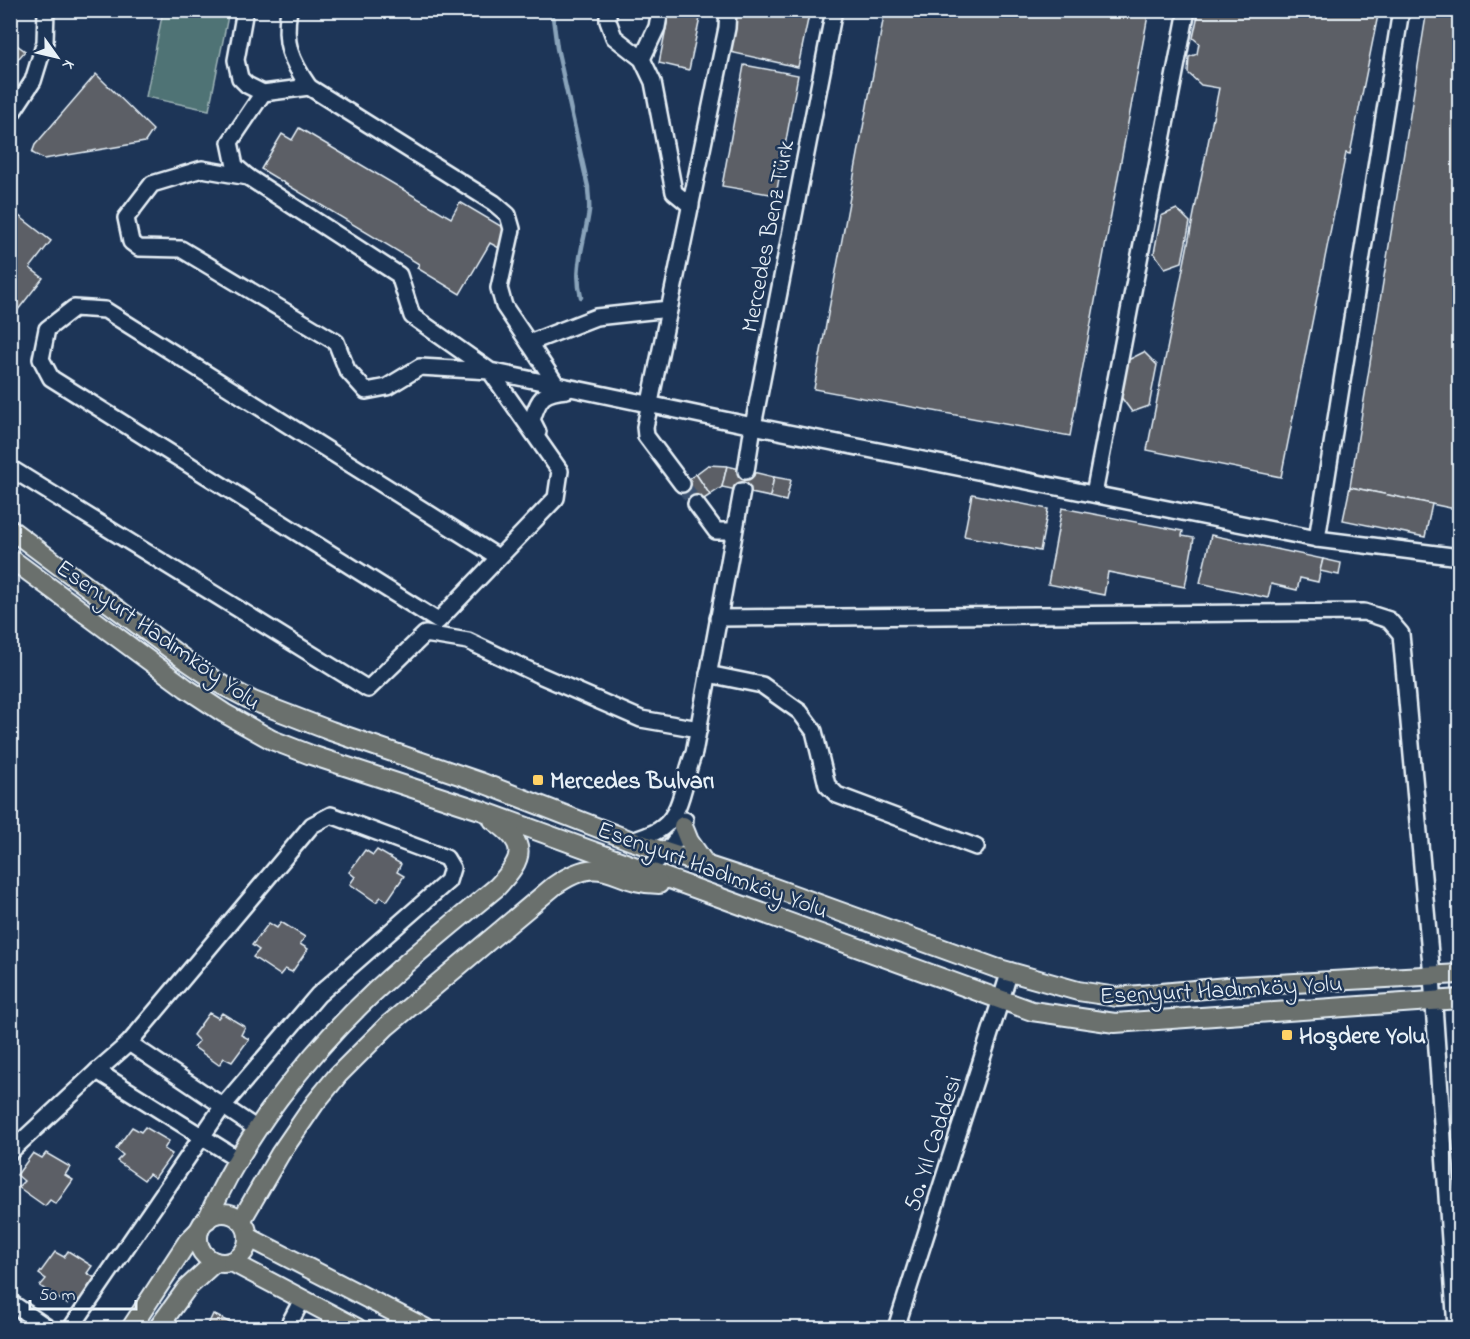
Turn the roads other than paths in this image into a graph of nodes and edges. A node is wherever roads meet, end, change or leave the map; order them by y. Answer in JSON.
{"nodes":[{"id":1,"x":46,"y":10,"type":"edge"},
{"id":2,"x":245,"y":10,"type":"edge"},
{"id":3,"x":289,"y":10,"type":"edge"},
{"id":4,"x":608,"y":10,"type":"edge"},
{"id":5,"x":660,"y":10,"type":"edge"},
{"id":6,"x":728,"y":10,"type":"edge"},
{"id":7,"x":834,"y":10,"type":"edge"},
{"id":8,"x":1187,"y":10,"type":"edge"},
{"id":9,"x":1401,"y":10,"type":"edge"},
{"id":10,"x":642,"y":59,"type":"junction"},
{"id":11,"x":309,"y":87,"type":"junction"},
{"id":12,"x":263,"y":93,"type":"junction"},
{"id":13,"x":10,"y":116,"type":"edge"},
{"id":14,"x":248,"y":177,"type":"junction"},
{"id":15,"x":691,"y":206,"type":"junction"},
{"id":16,"x":669,"y":309,"type":"junction"},
{"id":17,"x":529,"y":342,"type":"junction"},
{"id":18,"x":490,"y":371,"type":"junction"},
{"id":19,"x":556,"y":384,"type":"junction"},
{"id":20,"x":579,"y":389,"type":"junction"},
{"id":21,"x":650,"y":404,"type":"junction"},
{"id":22,"x":753,"y":426,"type":"junction"},
{"id":23,"x":545,"y":448,"type":"junction"},
{"id":24,"x":10,"y":468,"type":"edge"},
{"id":25,"x":746,"y":471,"type":"dead end"},
{"id":26,"x":682,"y":484,"type":"tunnel mouth"},
{"id":27,"x":742,"y":491,"type":"dead end"},
{"id":28,"x":1094,"y":494,"type":"junction"},
{"id":29,"x":696,"y":504,"type":"tunnel mouth"},
{"id":30,"x":10,"y":529,"type":"edge"},
{"id":31,"x":734,"y":531,"type":"junction"},
{"id":32,"x":1317,"y":539,"type":"junction"},
{"id":33,"x":498,"y":556,"type":"junction"},
{"id":34,"x":1460,"y":557,"type":"edge"},
{"id":35,"x":10,"y":558,"type":"edge"},
{"id":36,"x":718,"y":618,"type":"junction"},
{"id":37,"x":708,"y":674,"type":"junction"},
{"id":38,"x":699,"y":729,"type":"junction"},
{"id":39,"x":694,"y":753,"type":"junction"},
{"id":40,"x":480,"y":810,"type":"junction"},
{"id":41,"x":684,"y":826,"type":"junction"},
{"id":42,"x":633,"y":841,"type":"junction"},
{"id":43,"x":976,"y":847,"type":"dead end"},
{"id":44,"x":666,"y":852,"type":"junction"},
{"id":45,"x":706,"y":865,"type":"junction"},
{"id":46,"x":647,"y":870,"type":"junction"},
{"id":47,"x":682,"y":883,"type":"junction"},
{"id":48,"x":1010,"y":971,"type":"junction"},
{"id":49,"x":1460,"y":974,"type":"edge"},
{"id":50,"x":1432,"y":976,"type":"junction"},
{"id":51,"x":1460,"y":999,"type":"edge"},
{"id":52,"x":1001,"y":1000,"type":"junction"},
{"id":53,"x":1432,"y":1001,"type":"junction"},
{"id":54,"x":129,"y":1043,"type":"junction"},
{"id":55,"x":97,"y":1071,"type":"junction"},
{"id":56,"x":223,"y":1106,"type":"junction"},
{"id":57,"x":258,"y":1129,"type":"junction"},
{"id":58,"x":202,"y":1136,"type":"junction"},
{"id":59,"x":10,"y":1152,"type":"edge"},
{"id":60,"x":238,"y":1159,"type":"junction"},
{"id":61,"x":204,"y":1225,"type":"junction"},
{"id":62,"x":245,"y":1229,"type":"junction"},
{"id":63,"x":223,"y":1262,"type":"junction"},
{"id":64,"x":302,"y":1300,"type":"junction"},
{"id":65,"x":10,"y":1302,"type":"edge"},
{"id":66,"x":48,"y":1329,"type":"edge"},
{"id":67,"x":71,"y":1329,"type":"edge"},
{"id":68,"x":131,"y":1329,"type":"edge"},
{"id":69,"x":158,"y":1329,"type":"edge"},
{"id":70,"x":286,"y":1329,"type":"edge"},
{"id":71,"x":357,"y":1329,"type":"edge"},
{"id":72,"x":424,"y":1329,"type":"edge"},
{"id":73,"x":896,"y":1329,"type":"edge"},
{"id":74,"x":1456,"y":1329,"type":"edge"}],
"edges":[{"from":1,"to":13,"type":"street"},
{"from":2,"to":12,"type":"street"},
{"from":3,"to":11,"type":"street"},
{"from":4,"to":10,"type":"street"},
{"from":5,"to":10,"type":"street"},
{"from":6,"to":15,"type":"street"},
{"from":7,"to":22,"type":"street","name":"Mercedes Benz Türk"},
{"from":8,"to":28,"type":"street"},
{"from":9,"to":32,"type":"street"},
{"from":10,"to":15,"type":"street"},
{"from":11,"to":12,"type":"street"},
{"from":11,"to":17,"type":"street"},
{"from":12,"to":14,"type":"street"},
{"from":14,"to":18,"type":"street"},
{"from":14,"to":18,"type":"street"},
{"from":15,"to":16,"type":"street"},
{"from":16,"to":17,"type":"street"},
{"from":16,"to":21,"type":"street"},
{"from":17,"to":19,"type":"street"},
{"from":18,"to":19,"type":"street"},
{"from":18,"to":23,"type":"street"},
{"from":19,"to":20,"type":"street"},
{"from":20,"to":21,"type":"street"},
{"from":20,"to":23,"type":"street"},
{"from":21,"to":22,"type":"street"},
{"from":21,"to":26,"type":"street"},
{"from":22,"to":25,"type":"street","name":"Mercedes Benz Türk"},
{"from":22,"to":28,"type":"street"},
{"from":23,"to":33,"type":"street"},
{"from":24,"to":38,"type":"street"},
{"from":27,"to":31,"type":"street"},
{"from":28,"to":32,"type":"street"},
{"from":29,"to":31,"type":"street"},
{"from":30,"to":42,"type":"main road","name":"Esenyurt Hadımköy Yolu"},
{"from":31,"to":36,"type":"street"},
{"from":32,"to":34,"type":"street"},
{"from":33,"to":33,"type":"street"},
{"from":35,"to":40,"type":"main road","name":"Esenyurt Hadımköy Yolu"},
{"from":36,"to":37,"type":"street"},
{"from":36,"to":50,"type":"street"},
{"from":37,"to":38,"type":"street"},
{"from":37,"to":43,"type":"street"},
{"from":38,"to":39,"type":"street"},
{"from":39,"to":41,"type":"street"},
{"from":39,"to":42,"type":"street"},
{"from":40,"to":46,"type":"main road","name":"Esenyurt Hadımköy Yolu"},
{"from":40,"to":57,"type":"main road"},
{"from":41,"to":44,"type":"street"},
{"from":41,"to":45,"type":"main road"},
{"from":42,"to":44,"type":"main road","name":"Esenyurt Hadımköy Yolu"},
{"from":44,"to":45,"type":"main road","name":"Esenyurt Hadımköy Yolu"},
{"from":44,"to":46,"type":"street"},
{"from":45,"to":48,"type":"main road","name":"Esenyurt Hadımköy Yolu"},
{"from":46,"to":47,"type":"main road","name":"Esenyurt Hadımköy Yolu"},
{"from":47,"to":52,"type":"main road","name":"Esenyurt Hadımköy Yolu"},
{"from":47,"to":62,"type":"main road"},
{"from":48,"to":50,"type":"main road","name":"Esenyurt Hadımköy Yolu"},
{"from":48,"to":52,"type":"street","name":"50. Yıl Caddesi"},
{"from":49,"to":50,"type":"main road","name":"Esenyurt Hadımköy Yolu"},
{"from":50,"to":53,"type":"street"},
{"from":51,"to":53,"type":"main road","name":"Esenyurt Hadımköy Yolu"},
{"from":52,"to":53,"type":"main road","name":"Esenyurt Hadımköy Yolu"},
{"from":52,"to":73,"type":"street","name":"50. Yıl Caddesi"},
{"from":53,"to":74,"type":"street"},
{"from":54,"to":55,"type":"street"},
{"from":54,"to":56,"type":"street"},
{"from":54,"to":56,"type":"street"},
{"from":55,"to":58,"type":"street"},
{"from":55,"to":59,"type":"street"},
{"from":56,"to":57,"type":"street"},
{"from":56,"to":58,"type":"street"},
{"from":57,"to":60,"type":"main road"},
{"from":58,"to":60,"type":"street"},
{"from":58,"to":67,"type":"street"},
{"from":60,"to":61,"type":"main road"},
{"from":61,"to":62,"type":"main road"},
{"from":61,"to":63,"type":"main road"},
{"from":61,"to":68,"type":"main road"},
{"from":62,"to":63,"type":"main road"},
{"from":62,"to":72,"type":"main road"},
{"from":63,"to":64,"type":"main road"},
{"from":63,"to":69,"type":"main road"},
{"from":64,"to":70,"type":"street"},
{"from":64,"to":71,"type":"main road"},
{"from":65,"to":66,"type":"street"}]}
